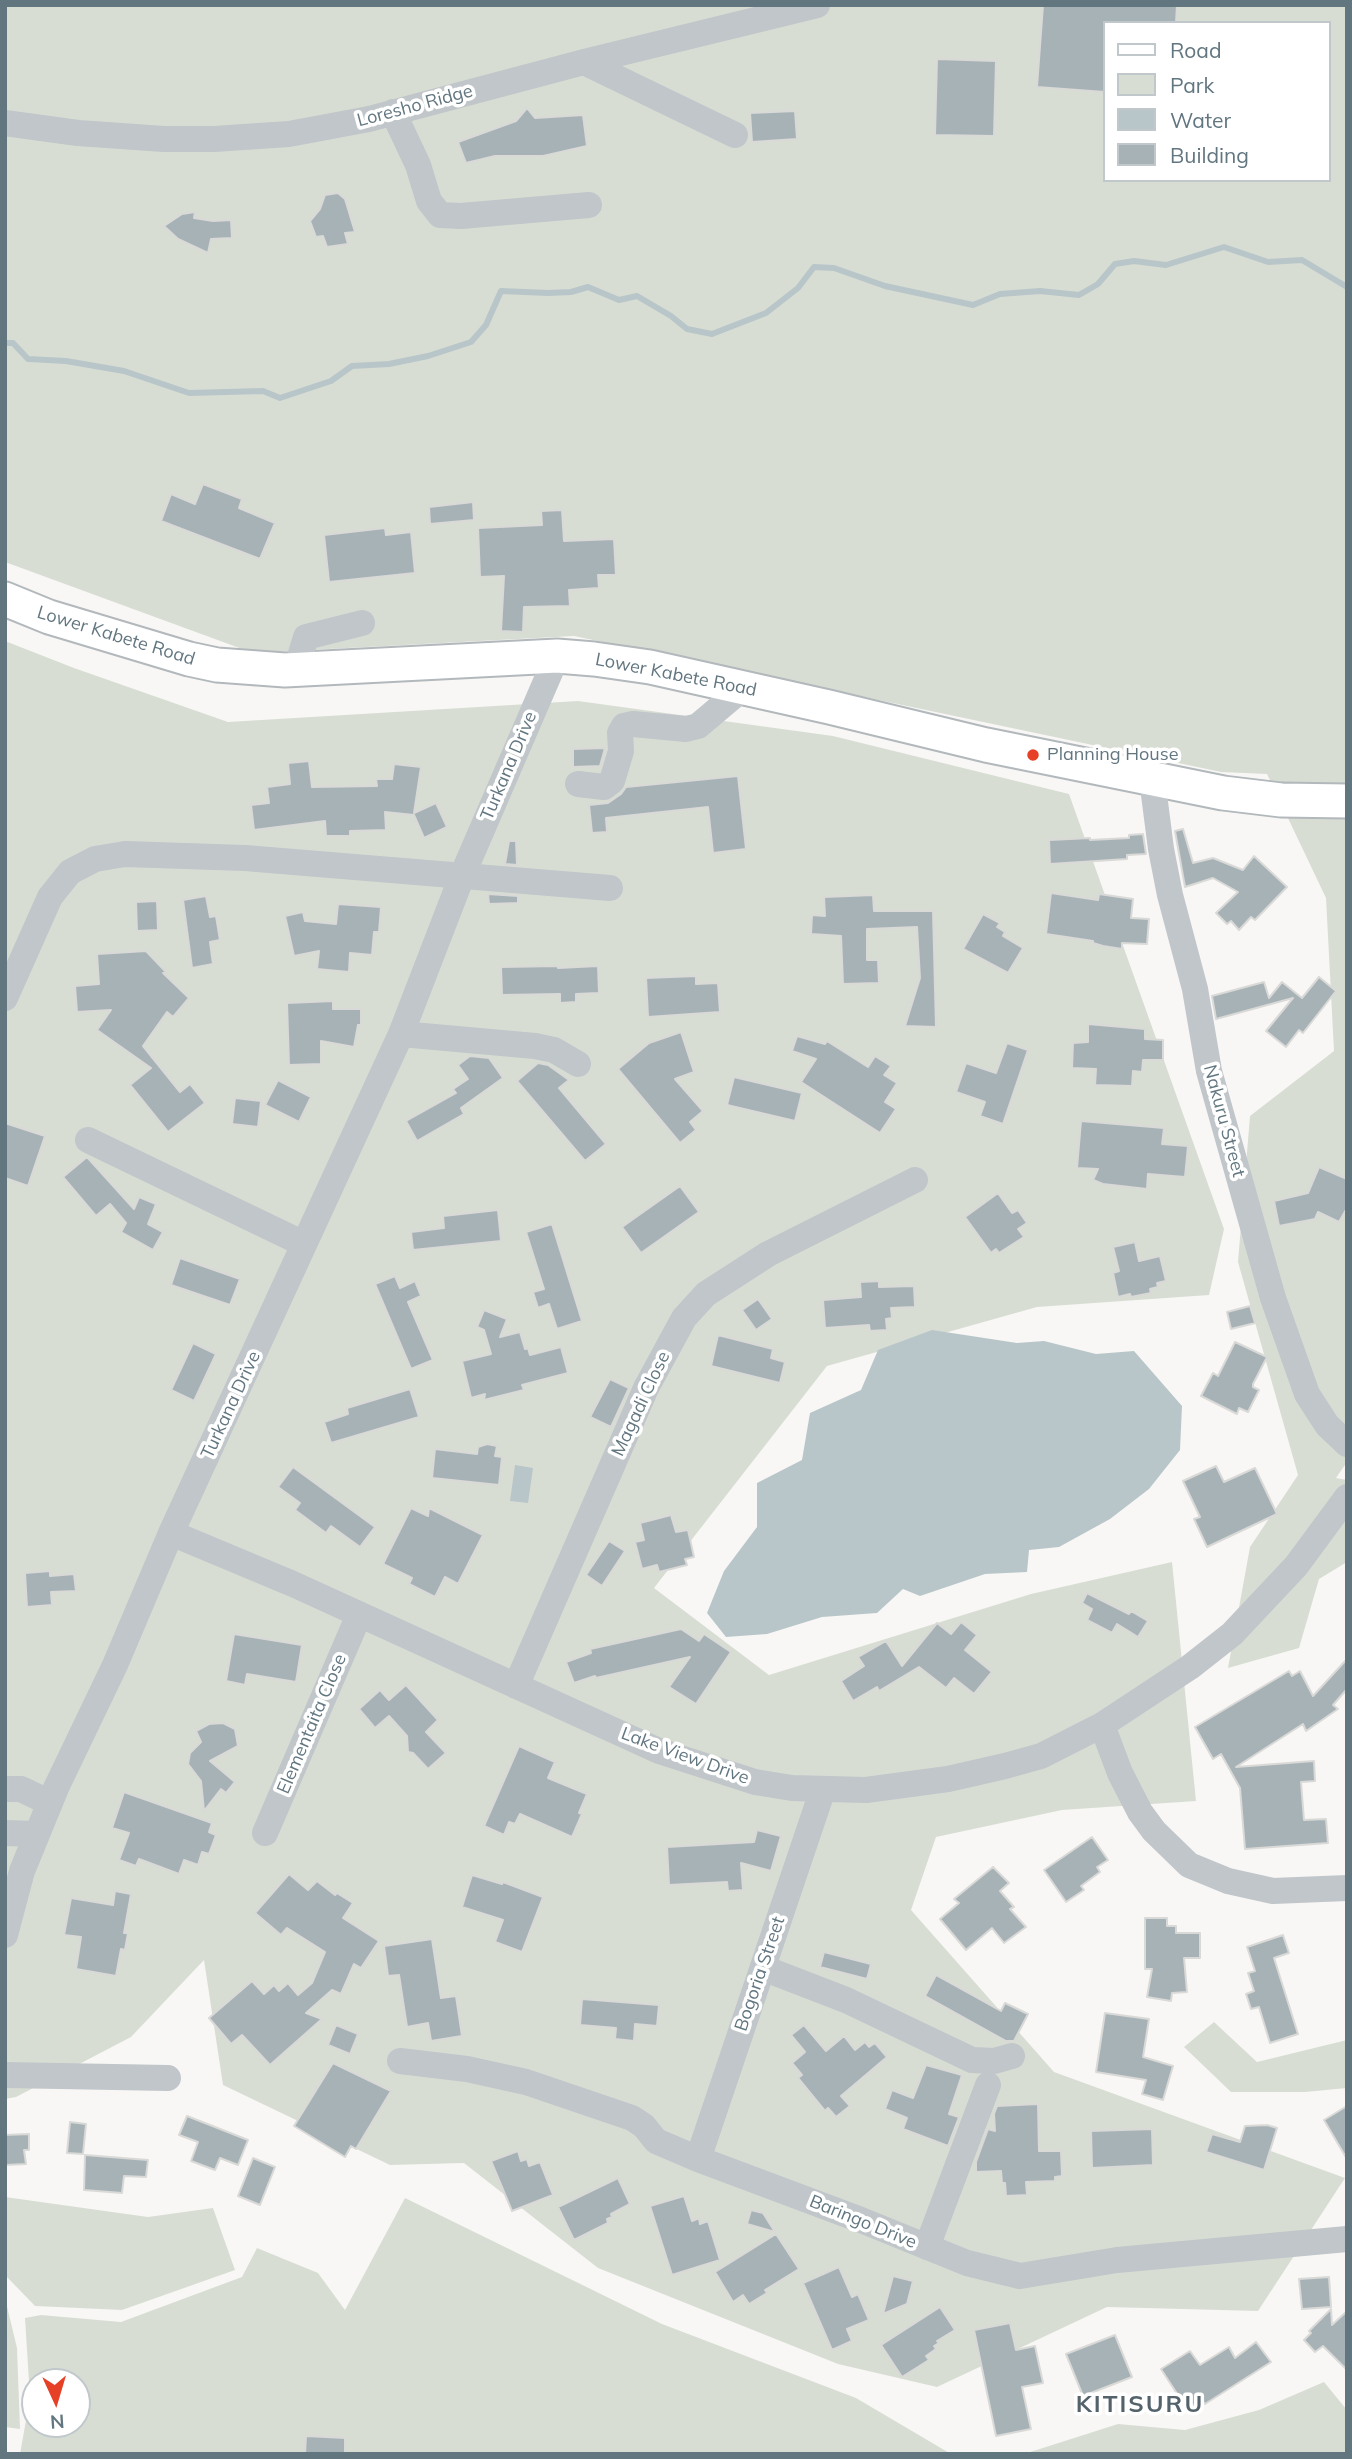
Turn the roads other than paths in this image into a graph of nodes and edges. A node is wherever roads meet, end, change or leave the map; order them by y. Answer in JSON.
{"nodes":[{"id":1,"x":817,"y":5,"type":"edge"},
{"id":2,"x":584,"y":62,"type":"junction"},
{"id":3,"x":393,"y":112,"type":"junction"},
{"id":4,"x":5,"y":123,"type":"edge"},
{"id":5,"x":735,"y":135,"type":"dead end"},
{"id":6,"x":589,"y":205,"type":"dead end"},
{"id":7,"x":5,"y":599,"type":"edge"},
{"id":8,"x":362,"y":623,"type":"dead end"},
{"id":9,"x":556,"y":656,"type":"junction"},
{"id":10,"x":296,"y":670,"type":"junction"},
{"id":11,"x":743,"y":688,"type":"junction"},
{"id":12,"x":1152,"y":779,"type":"junction"},
{"id":13,"x":579,"y":784,"type":"dead end"},
{"id":14,"x":1347,"y":801,"type":"edge"},
{"id":15,"x":462,"y":876,"type":"junction"},
{"id":16,"x":610,"y":888,"type":"dead end"},
{"id":17,"x":5,"y":998,"type":"edge"},
{"id":18,"x":401,"y":1034,"type":"junction"},
{"id":19,"x":578,"y":1064,"type":"dead end"},
{"id":20,"x":88,"y":1140,"type":"dead end"},
{"id":21,"x":915,"y":1180,"type":"dead end"},
{"id":22,"x":304,"y":1244,"type":"junction"},
{"id":23,"x":1347,"y":1444,"type":"edge"},
{"id":24,"x":1347,"y":1497,"type":"edge"},
{"id":25,"x":172,"y":1533,"type":"junction"},
{"id":26,"x":359,"y":1615,"type":"junction"},
{"id":27,"x":516,"y":1686,"type":"junction"},
{"id":28,"x":1102,"y":1725,"type":"junction"},
{"id":29,"x":5,"y":1789,"type":"edge"},
{"id":30,"x":823,"y":1789,"type":"junction"},
{"id":31,"x":50,"y":1803,"type":"junction"},
{"id":32,"x":5,"y":1833,"type":"edge"},
{"id":33,"x":265,"y":1833,"type":"dead end"},
{"id":34,"x":37,"y":1834,"type":"junction"},
{"id":35,"x":14,"y":1871,"type":"edge"},
{"id":36,"x":1347,"y":1888,"type":"edge"},
{"id":37,"x":5,"y":1935,"type":"edge"},
{"id":38,"x":763,"y":1968,"type":"junction"},
{"id":39,"x":1012,"y":2056,"type":"dead end"},
{"id":40,"x":400,"y":2061,"type":"dead end"},
{"id":41,"x":5,"y":2075,"type":"edge"},
{"id":42,"x":168,"y":2078,"type":"dead end"},
{"id":43,"x":988,"y":2085,"type":"dead end"},
{"id":44,"x":698,"y":2159,"type":"junction"},
{"id":45,"x":1347,"y":2239,"type":"edge"},
{"id":46,"x":926,"y":2247,"type":"junction"}],
"edges":[{"from":1,"to":2,"type":"street","name":"Loresho Ridge"},
{"from":2,"to":3,"type":"street","name":"Loresho Ridge"},
{"from":2,"to":5,"type":"street"},
{"from":3,"to":4,"type":"street","name":"Loresho Ridge"},
{"from":3,"to":6,"type":"street"},
{"from":7,"to":10,"type":"main road","name":"Lower Kabete Road"},
{"from":8,"to":10,"type":"street"},
{"from":9,"to":10,"type":"main road","name":"Lower Kabete Road"},
{"from":9,"to":11,"type":"main road","name":"Lower Kabete Road"},
{"from":9,"to":15,"type":"street","name":"Turkana Drive"},
{"from":11,"to":12,"type":"main road","name":"Lower Kabete Road"},
{"from":11,"to":13,"type":"street"},
{"from":12,"to":14,"type":"main road","name":"Lower Kabete Road"},
{"from":12,"to":23,"type":"street","name":"Nakuru Street"},
{"from":15,"to":16,"type":"street"},
{"from":15,"to":17,"type":"street"},
{"from":15,"to":18,"type":"street","name":"Turkana Drive"},
{"from":18,"to":19,"type":"street"},
{"from":18,"to":22,"type":"street","name":"Turkana Drive"},
{"from":20,"to":22,"type":"street"},
{"from":21,"to":27,"type":"street","name":"Magadi Close"},
{"from":22,"to":25,"type":"street","name":"Turkana Drive"},
{"from":24,"to":28,"type":"street","name":"Lake View Drive"},
{"from":25,"to":26,"type":"street","name":"Lake View Drive"},
{"from":25,"to":31,"type":"street","name":"Turkana Drive"},
{"from":26,"to":27,"type":"street","name":"Lake View Drive"},
{"from":26,"to":33,"type":"street","name":"Elementaita Close"},
{"from":27,"to":30,"type":"street","name":"Lake View Drive"},
{"from":28,"to":30,"type":"street","name":"Lake View Drive"},
{"from":28,"to":36,"type":"street"},
{"from":29,"to":31,"type":"street"},
{"from":30,"to":38,"type":"street","name":"Bogoria Street"},
{"from":31,"to":34,"type":"street","name":"Turkana Drive"},
{"from":32,"to":34,"type":"street"},
{"from":34,"to":35,"type":"street","name":"Turkana Drive"},
{"from":35,"to":37,"type":"street","name":"Turkana Drive"},
{"from":38,"to":39,"type":"street"},
{"from":38,"to":44,"type":"street","name":"Bogoria Street"},
{"from":40,"to":44,"type":"street","name":"Baringo Drive"},
{"from":41,"to":42,"type":"street"},
{"from":43,"to":46,"type":"street"},
{"from":44,"to":46,"type":"street","name":"Baringo Drive"},
{"from":45,"to":46,"type":"street","name":"Baringo Drive"}]}
